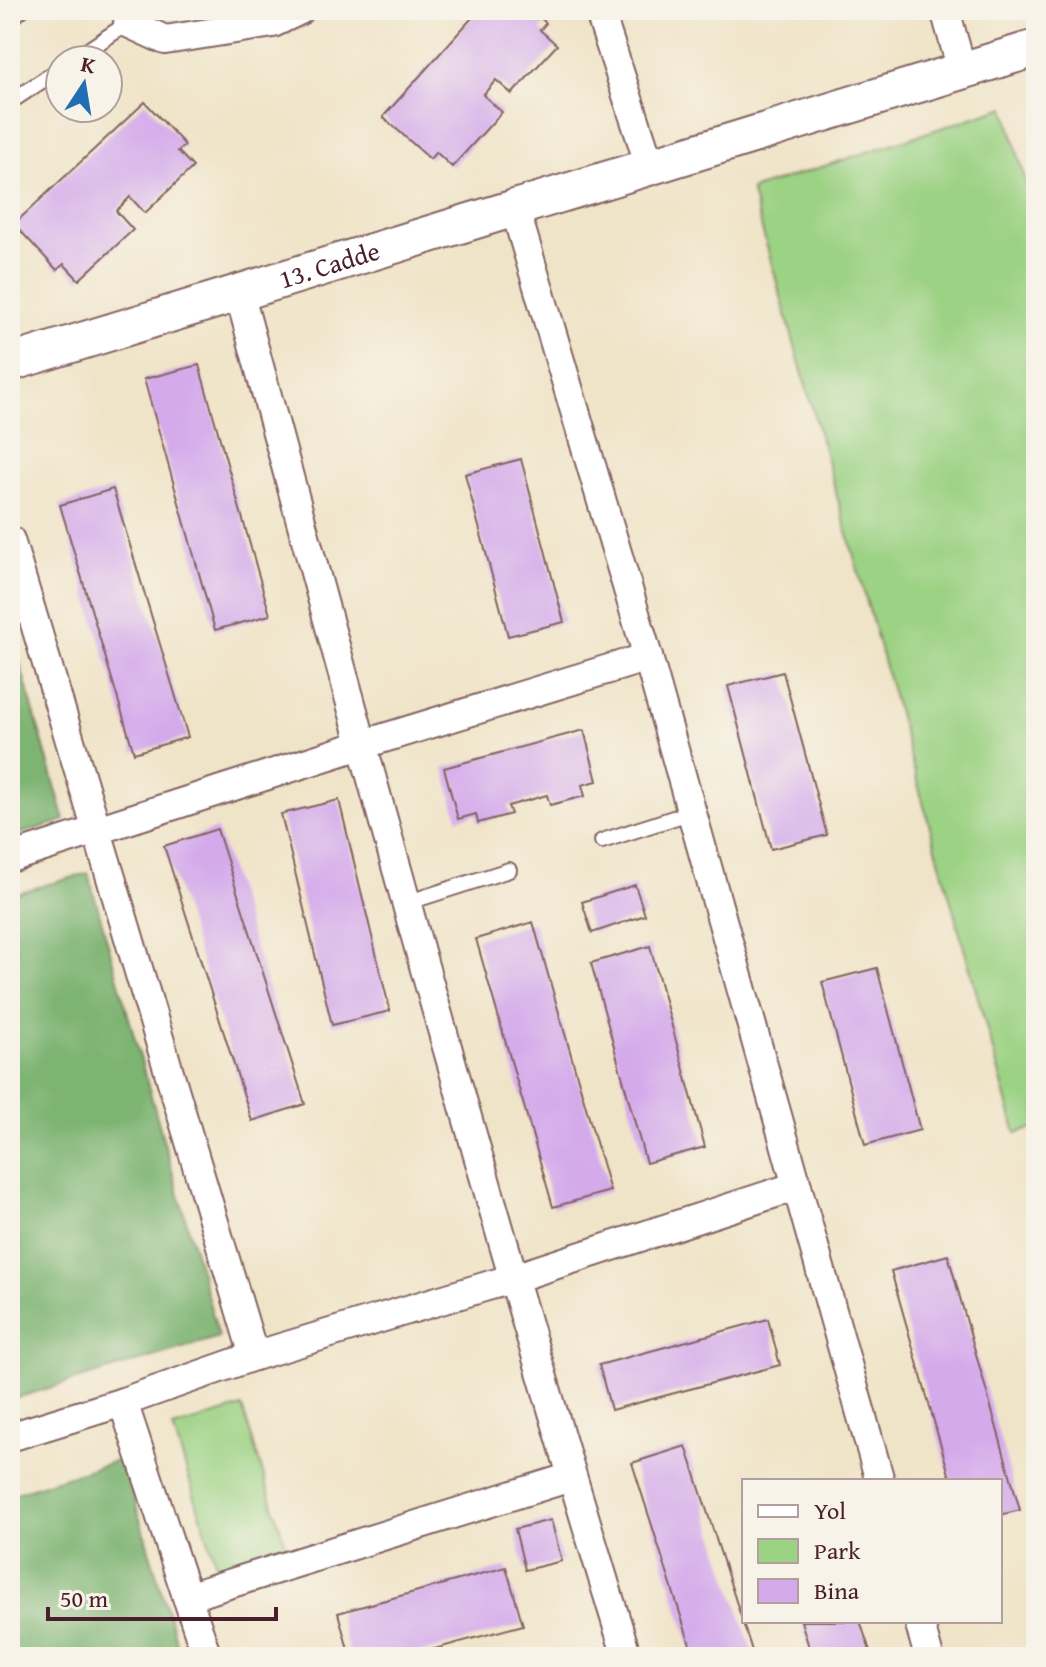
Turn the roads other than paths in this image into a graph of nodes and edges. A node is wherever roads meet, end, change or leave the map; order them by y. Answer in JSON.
{"nodes":[{"id":1,"x":300,"y":10,"type":"edge"},
{"id":2,"x":599,"y":10,"type":"edge"},
{"id":3,"x":945,"y":10,"type":"edge"},
{"id":4,"x":127,"y":16,"type":"edge"},
{"id":5,"x":93,"y":44,"type":"edge"},
{"id":6,"x":1036,"y":48,"type":"edge"},
{"id":7,"x":962,"y":70,"type":"junction"},
{"id":8,"x":44,"y":80,"type":"edge"},
{"id":9,"x":10,"y":102,"type":"edge"},
{"id":10,"x":650,"y":166,"type":"junction"},
{"id":11,"x":515,"y":209,"type":"junction"},
{"id":12,"x":239,"y":292,"type":"junction"},
{"id":13,"x":10,"y":363,"type":"edge"},
{"id":14,"x":10,"y":540,"type":"edge"},
{"id":15,"x":648,"y":657,"type":"junction"},
{"id":16,"x":361,"y":745,"type":"junction"},
{"id":17,"x":692,"y":812,"type":"junction"},
{"id":18,"x":97,"y":831,"type":"junction"},
{"id":19,"x":602,"y":841,"type":"dead end"},
{"id":20,"x":10,"y":858,"type":"edge"},
{"id":21,"x":509,"y":870,"type":"dead end"},
{"id":22,"x":406,"y":903,"type":"junction"},
{"id":23,"x":797,"y":1186,"type":"junction"},
{"id":24,"x":514,"y":1278,"type":"junction"},
{"id":25,"x":254,"y":1356,"type":"junction"},
{"id":26,"x":123,"y":1402,"type":"junction"},
{"id":27,"x":10,"y":1437,"type":"edge"},
{"id":28,"x":571,"y":1477,"type":"junction"},
{"id":29,"x":879,"y":1479,"type":"edge"},
{"id":30,"x":187,"y":1597,"type":"junction"},
{"id":31,"x":920,"y":1623,"type":"edge"},
{"id":32,"x":207,"y":1657,"type":"edge"},
{"id":33,"x":627,"y":1657,"type":"edge"},
{"id":34,"x":929,"y":1657,"type":"edge"}],
"edges":[{"from":1,"to":4,"type":"street"},
{"from":2,"to":10,"type":"street"},
{"from":3,"to":7,"type":"street"},
{"from":4,"to":5,"type":"lane"},
{"from":6,"to":7,"type":"street","name":"13. Cadde"},
{"from":7,"to":10,"type":"street","name":"13. Cadde"},
{"from":8,"to":9,"type":"lane"},
{"from":10,"to":11,"type":"street","name":"13. Cadde"},
{"from":11,"to":12,"type":"street","name":"13. Cadde"},
{"from":11,"to":15,"type":"street"},
{"from":12,"to":13,"type":"street","name":"13. Cadde"},
{"from":12,"to":16,"type":"street"},
{"from":14,"to":18,"type":"street"},
{"from":15,"to":16,"type":"street"},
{"from":15,"to":17,"type":"street"},
{"from":16,"to":18,"type":"street"},
{"from":16,"to":22,"type":"street"},
{"from":17,"to":19,"type":"lane"},
{"from":17,"to":23,"type":"street"},
{"from":18,"to":20,"type":"street"},
{"from":18,"to":25,"type":"street"},
{"from":21,"to":22,"type":"lane"},
{"from":22,"to":24,"type":"street"},
{"from":23,"to":24,"type":"street"},
{"from":23,"to":29,"type":"street"},
{"from":24,"to":25,"type":"street"},
{"from":24,"to":28,"type":"street"},
{"from":25,"to":26,"type":"street"},
{"from":26,"to":27,"type":"street"},
{"from":26,"to":30,"type":"street"},
{"from":28,"to":30,"type":"street"},
{"from":28,"to":33,"type":"street"},
{"from":30,"to":32,"type":"street"},
{"from":31,"to":34,"type":"street"}]}
